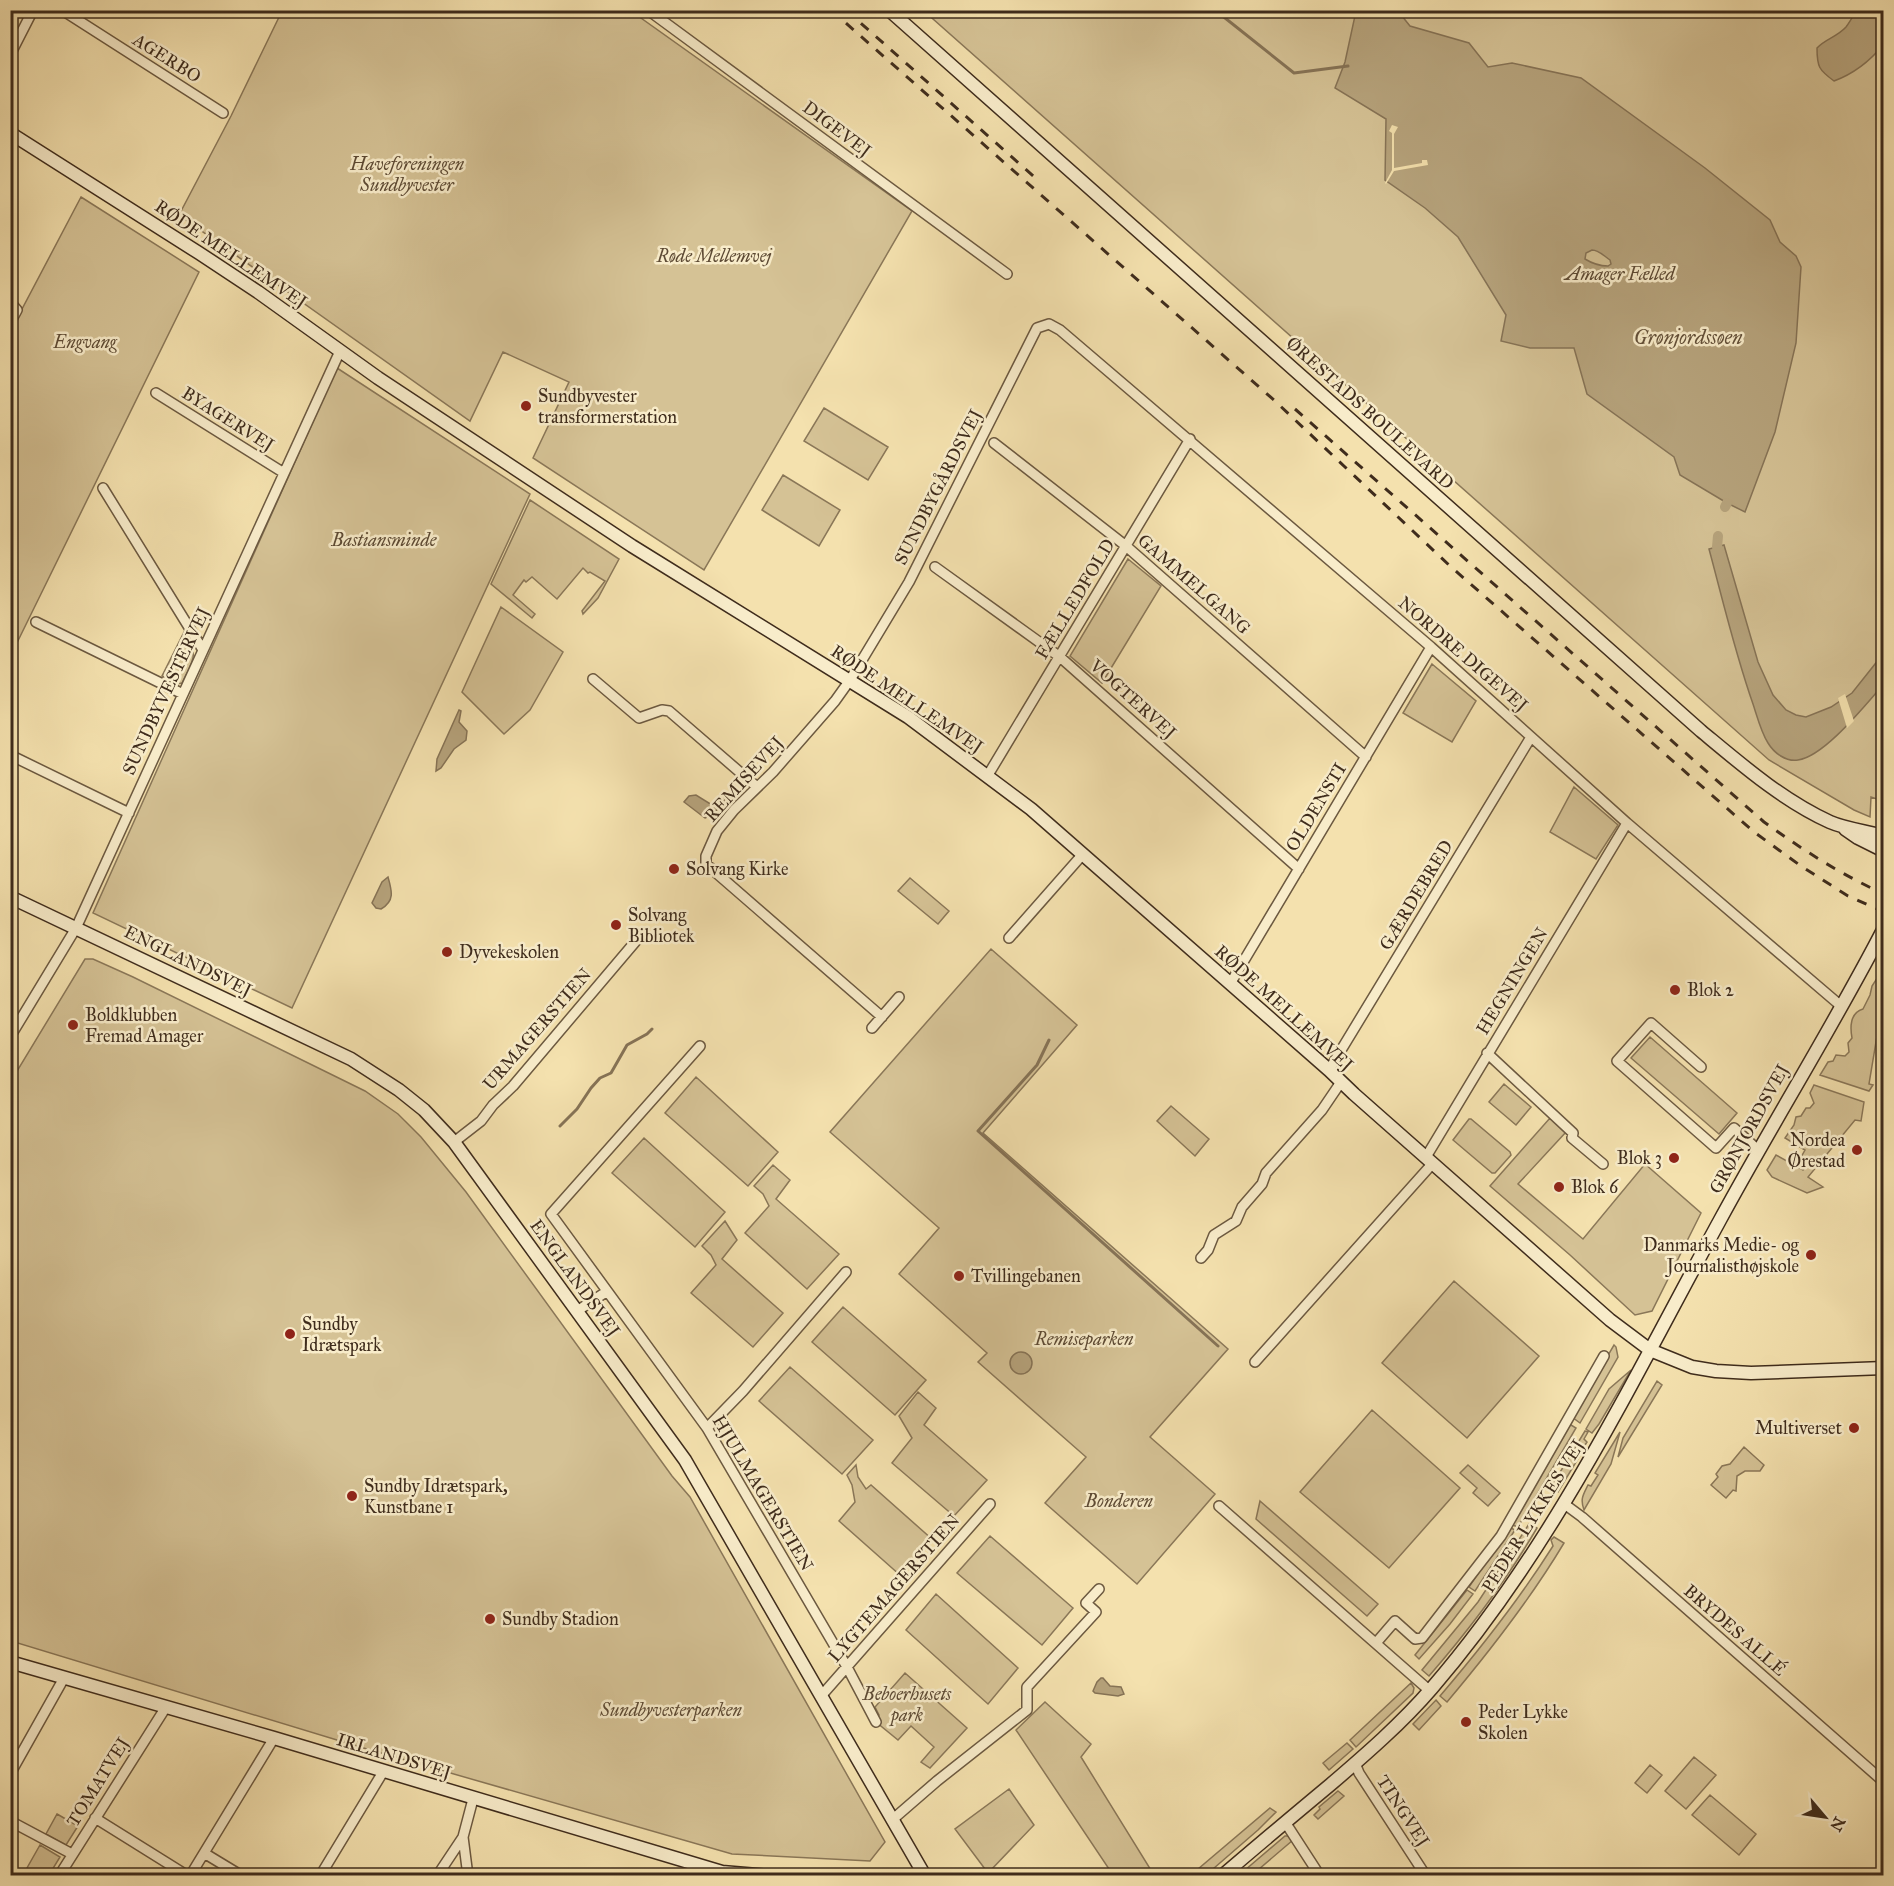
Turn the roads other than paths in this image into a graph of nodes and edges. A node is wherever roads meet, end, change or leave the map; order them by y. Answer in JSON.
{"nodes":[{"id":1,"x":33,"y":10,"type":"edge"},
{"id":2,"x":62,"y":10,"type":"edge"},
{"id":3,"x":648,"y":10,"type":"edge"},
{"id":4,"x":889,"y":10,"type":"edge"},
{"id":5,"x":10,"y":55,"type":"edge"},
{"id":6,"x":224,"y":113,"type":"dead end"},
{"id":7,"x":10,"y":133,"type":"edge"},
{"id":8,"x":1006,"y":274,"type":"dead end"},
{"id":9,"x":14,"y":306,"type":"edge"},
{"id":10,"x":10,"y":323,"type":"edge"},
{"id":11,"x":1060,"y":330,"type":"joint"},
{"id":12,"x":340,"y":351,"type":"junction"},
{"id":13,"x":156,"y":393,"type":"dead end"},
{"id":14,"x":1190,"y":440,"type":"junction"},
{"id":15,"x":994,"y":443,"type":"dead end"},
{"id":16,"x":284,"y":473,"type":"junction"},
{"id":17,"x":103,"y":488,"type":"dead end"},
{"id":18,"x":1126,"y":546,"type":"junction"},
{"id":19,"x":935,"y":567,"type":"dead end"},
{"id":20,"x":36,"y":622,"type":"dead end"},
{"id":21,"x":1431,"y":647,"type":"junction"},
{"id":22,"x":203,"y":650,"type":"junction"},
{"id":23,"x":1060,"y":657,"type":"junction"},
{"id":24,"x":593,"y":679,"type":"dead end"},
{"id":25,"x":850,"y":680,"type":"junction"},
{"id":26,"x":183,"y":694,"type":"junction"},
{"id":27,"x":1532,"y":737,"type":"junction"},
{"id":28,"x":10,"y":755,"type":"edge"},
{"id":29,"x":1366,"y":757,"type":"junction"},
{"id":30,"x":988,"y":776,"type":"junction"},
{"id":31,"x":758,"y":787,"type":"junction"},
{"id":32,"x":129,"y":813,"type":"junction"},
{"id":33,"x":1627,"y":823,"type":"junction"},
{"id":34,"x":1839,"y":825,"type":"junction"},
{"id":35,"x":1884,"y":836,"type":"edge"},
{"id":36,"x":1884,"y":851,"type":"edge"},
{"id":37,"x":1083,"y":854,"type":"junction"},
{"id":38,"x":1299,"y":869,"type":"junction"},
{"id":39,"x":10,"y":897,"type":"edge"},
{"id":40,"x":76,"y":928,"type":"junction"},
{"id":41,"x":1884,"y":928,"type":"edge"},
{"id":42,"x":641,"y":935,"type":"dead end"},
{"id":43,"x":1009,"y":938,"type":"dead end"},
{"id":44,"x":1230,"y":984,"type":"junction"},
{"id":45,"x":899,"y":997,"type":"dead end"},
{"id":46,"x":1840,"y":1006,"type":"junction"},
{"id":47,"x":882,"y":1017,"type":"junction"},
{"id":48,"x":872,"y":1029,"type":"dead end"},
{"id":49,"x":10,"y":1037,"type":"edge"},
{"id":50,"x":700,"y":1046,"type":"dead end"},
{"id":51,"x":1487,"y":1053,"type":"junction"},
{"id":52,"x":1701,"y":1066,"type":"dead end"},
{"id":53,"x":1329,"y":1070,"type":"junction"},
{"id":54,"x":1341,"y":1082,"type":"junction"},
{"id":55,"x":454,"y":1142,"type":"junction"},
{"id":56,"x":1758,"y":1150,"type":"junction"},
{"id":57,"x":1430,"y":1160,"type":"junction"},
{"id":58,"x":1603,"y":1164,"type":"dead end"},
{"id":59,"x":1201,"y":1258,"type":"dead end"},
{"id":60,"x":846,"y":1272,"type":"dead end"},
{"id":61,"x":606,"y":1292,"type":"junction"},
{"id":62,"x":577,"y":1311,"type":"junction"},
{"id":63,"x":1650,"y":1350,"type":"junction"},
{"id":64,"x":1604,"y":1356,"type":"dead end"},
{"id":65,"x":1255,"y":1362,"type":"dead end"},
{"id":66,"x":1884,"y":1368,"type":"edge"},
{"id":67,"x":707,"y":1428,"type":"junction"},
{"id":68,"x":1563,"y":1503,"type":"junction"},
{"id":69,"x":990,"y":1504,"type":"dead end"},
{"id":70,"x":1220,"y":1506,"type":"dead end"},
{"id":71,"x":1099,"y":1589,"type":"dead end"},
{"id":72,"x":1376,"y":1643,"type":"junction"},
{"id":73,"x":10,"y":1662,"type":"edge"},
{"id":74,"x":847,"y":1667,"type":"junction"},
{"id":75,"x":64,"y":1678,"type":"junction"},
{"id":76,"x":1430,"y":1690,"type":"junction"},
{"id":77,"x":822,"y":1695,"type":"junction"},
{"id":78,"x":166,"y":1707,"type":"junction"},
{"id":79,"x":876,"y":1722,"type":"dead end"},
{"id":80,"x":274,"y":1738,"type":"junction"},
{"id":81,"x":1355,"y":1763,"type":"junction"},
{"id":82,"x":383,"y":1772,"type":"junction"},
{"id":83,"x":10,"y":1774,"type":"edge"},
{"id":84,"x":1884,"y":1782,"type":"edge"},
{"id":85,"x":473,"y":1799,"type":"junction"},
{"id":86,"x":95,"y":1818,"type":"junction"},
{"id":87,"x":892,"y":1820,"type":"junction"},
{"id":88,"x":10,"y":1821,"type":"edge"},
{"id":89,"x":1285,"y":1822,"type":"junction"},
{"id":90,"x":463,"y":1837,"type":"junction"},
{"id":91,"x":204,"y":1853,"type":"junction"},
{"id":92,"x":72,"y":1854,"type":"junction"},
{"id":93,"x":722,"y":1874,"type":"edge"},
{"id":94,"x":59,"y":1875,"type":"edge"},
{"id":95,"x":189,"y":1875,"type":"edge"},
{"id":96,"x":242,"y":1875,"type":"edge"},
{"id":97,"x":320,"y":1875,"type":"edge"},
{"id":98,"x":437,"y":1875,"type":"edge"},
{"id":99,"x":468,"y":1875,"type":"edge"},
{"id":100,"x":770,"y":1875,"type":"edge"},
{"id":101,"x":925,"y":1875,"type":"edge"},
{"id":102,"x":1222,"y":1875,"type":"edge"},
{"id":103,"x":1320,"y":1875,"type":"edge"},
{"id":104,"x":1426,"y":1875,"type":"edge"}],
"edges":[{"from":1,"to":5,"type":"street"},
{"from":2,"to":6,"type":"street","name":"AGERBO"},
{"from":3,"to":8,"type":"street","name":"DIGEVEJ"},
{"from":4,"to":34,"type":"street","name":"ØRESTADS BOULEVARD"},
{"from":7,"to":12,"type":"street","name":"RØDE MELLEMVEJ"},
{"from":9,"to":10,"type":"street"},
{"from":11,"to":14,"type":"street","name":"NORDRE DIGEVEJ"},
{"from":11,"to":25,"type":"street","name":"SUNDBYGÅRDSVEJ"},
{"from":12,"to":16,"type":"street","name":"SUNDBYVESTERVEJ"},
{"from":12,"to":25,"type":"street","name":"RØDE MELLEMVEJ"},
{"from":13,"to":16,"type":"street","name":"BYAGERVEJ"},
{"from":14,"to":18,"type":"street","name":"FÆLLEDFOLD"},
{"from":14,"to":21,"type":"street","name":"NORDRE DIGEVEJ"},
{"from":15,"to":18,"type":"street","name":"GAMMELGANG"},
{"from":16,"to":22,"type":"street","name":"SUNDBYVESTERVEJ"},
{"from":17,"to":22,"type":"street"},
{"from":18,"to":23,"type":"street","name":"FÆLLEDFOLD"},
{"from":18,"to":29,"type":"street","name":"GAMMELGANG"},
{"from":19,"to":23,"type":"street","name":"VOGTERVEJ"},
{"from":20,"to":26,"type":"street"},
{"from":21,"to":27,"type":"street","name":"NORDRE DIGEVEJ"},
{"from":21,"to":29,"type":"street","name":"OLDENSTI"},
{"from":22,"to":26,"type":"street","name":"SUNDBYVESTERVEJ"},
{"from":23,"to":30,"type":"street","name":"FÆLLEDFOLD"},
{"from":23,"to":38,"type":"street","name":"VOGTERVEJ"},
{"from":24,"to":31,"type":"street"},
{"from":25,"to":30,"type":"street","name":"RØDE MELLEMVEJ"},
{"from":25,"to":31,"type":"street","name":"REMISEVEJ"},
{"from":26,"to":32,"type":"street","name":"SUNDBYVESTERVEJ"},
{"from":27,"to":33,"type":"street","name":"NORDRE DIGEVEJ"},
{"from":27,"to":53,"type":"street","name":"GÆRDEBRED"},
{"from":28,"to":32,"type":"street"},
{"from":29,"to":38,"type":"street","name":"OLDENSTI"},
{"from":30,"to":37,"type":"street","name":"RØDE MELLEMVEJ"},
{"from":31,"to":47,"type":"street","name":"REMISEVEJ"},
{"from":32,"to":40,"type":"street","name":"SUNDBYVESTERVEJ"},
{"from":33,"to":46,"type":"street","name":"NORDRE DIGEVEJ"},
{"from":33,"to":51,"type":"street","name":"HEGNINGEN"},
{"from":34,"to":35,"type":"street","name":"ØRESTADS BOULEVARD"},
{"from":34,"to":36,"type":"street","name":"ØRESTADS BOULEVARD"},
{"from":37,"to":43,"type":"street"},
{"from":37,"to":44,"type":"street","name":"RØDE MELLEMVEJ"},
{"from":38,"to":44,"type":"street","name":"OLDENSTI"},
{"from":39,"to":40,"type":"street","name":"ENGLANDSVEJ"},
{"from":40,"to":49,"type":"street","name":"SUNDBYVESTERVEJ"},
{"from":40,"to":55,"type":"street","name":"ENGLANDSVEJ"},
{"from":41,"to":46,"type":"street","name":"GRØNJORDSVEJ"},
{"from":42,"to":55,"type":"street","name":"URMAGERSTIEN"},
{"from":44,"to":53,"type":"street","name":"RØDE MELLEMVEJ"},
{"from":45,"to":47,"type":"street"},
{"from":46,"to":56,"type":"street","name":"GRØNJORDSVEJ"},
{"from":47,"to":48,"type":"street"},
{"from":50,"to":61,"type":"street","name":"HJULMAGERSTIEN"},
{"from":51,"to":57,"type":"street","name":"HEGNINGEN"},
{"from":51,"to":58,"type":"street"},
{"from":52,"to":56,"type":"street"},
{"from":53,"to":54,"type":"street","name":"RØDE MELLEMVEJ"},
{"from":54,"to":57,"type":"street","name":"RØDE MELLEMVEJ"},
{"from":54,"to":59,"type":"street"},
{"from":55,"to":62,"type":"street","name":"ENGLANDSVEJ"},
{"from":56,"to":63,"type":"street","name":"GRØNJORDSVEJ"},
{"from":57,"to":63,"type":"street","name":"RØDE MELLEMVEJ"},
{"from":57,"to":65,"type":"street"},
{"from":60,"to":67,"type":"street"},
{"from":61,"to":62,"type":"street"},
{"from":61,"to":67,"type":"street","name":"HJULMAGERSTIEN"},
{"from":62,"to":77,"type":"street","name":"ENGLANDSVEJ"},
{"from":63,"to":66,"type":"street","name":"RØDE MELLEMVEJ"},
{"from":63,"to":68,"type":"street","name":"PEDER LYKKES VEJ"},
{"from":64,"to":72,"type":"street","name":"PEDER LYKKES VEJ"},
{"from":67,"to":74,"type":"street","name":"HJULMAGERSTIEN"},
{"from":68,"to":76,"type":"street","name":"PEDER LYKKES VEJ"},
{"from":68,"to":84,"type":"street","name":"BRYDES ALLÉ"},
{"from":69,"to":74,"type":"street","name":"LYGTEMAGERSTIEN"},
{"from":70,"to":72,"type":"street"},
{"from":71,"to":87,"type":"street"},
{"from":72,"to":76,"type":"street"},
{"from":73,"to":75,"type":"street","name":"IRLANDSVEJ"},
{"from":74,"to":77,"type":"street","name":"LYGTEMAGERSTIEN"},
{"from":74,"to":79,"type":"street","name":"HJULMAGERSTIEN"},
{"from":75,"to":78,"type":"street","name":"IRLANDSVEJ"},
{"from":75,"to":83,"type":"street"},
{"from":76,"to":81,"type":"street","name":"PEDER LYKKES VEJ"},
{"from":77,"to":87,"type":"street","name":"ENGLANDSVEJ"},
{"from":78,"to":80,"type":"street","name":"IRLANDSVEJ"},
{"from":78,"to":86,"type":"street","name":"TOMATVEJ"},
{"from":80,"to":82,"type":"street","name":"IRLANDSVEJ"},
{"from":80,"to":91,"type":"street"},
{"from":81,"to":89,"type":"street","name":"PEDER LYKKES VEJ"},
{"from":81,"to":104,"type":"street","name":"TINGVEJ"},
{"from":82,"to":85,"type":"street","name":"IRLANDSVEJ"},
{"from":82,"to":97,"type":"street"},
{"from":85,"to":90,"type":"street"},
{"from":85,"to":93,"type":"street","name":"IRLANDSVEJ"},
{"from":86,"to":92,"type":"street","name":"TOMATVEJ"},
{"from":86,"to":95,"type":"street"},
{"from":87,"to":101,"type":"street","name":"ENGLANDSVEJ"},
{"from":88,"to":92,"type":"street"},
{"from":89,"to":102,"type":"street","name":"PEDER LYKKES VEJ"},
{"from":89,"to":103,"type":"street"},
{"from":90,"to":98,"type":"street"},
{"from":90,"to":99,"type":"street"},
{"from":91,"to":95,"type":"street"},
{"from":91,"to":96,"type":"street"},
{"from":92,"to":94,"type":"street","name":"TOMATVEJ"},
{"from":93,"to":100,"type":"street","name":"IRLANDSVEJ"}]}
